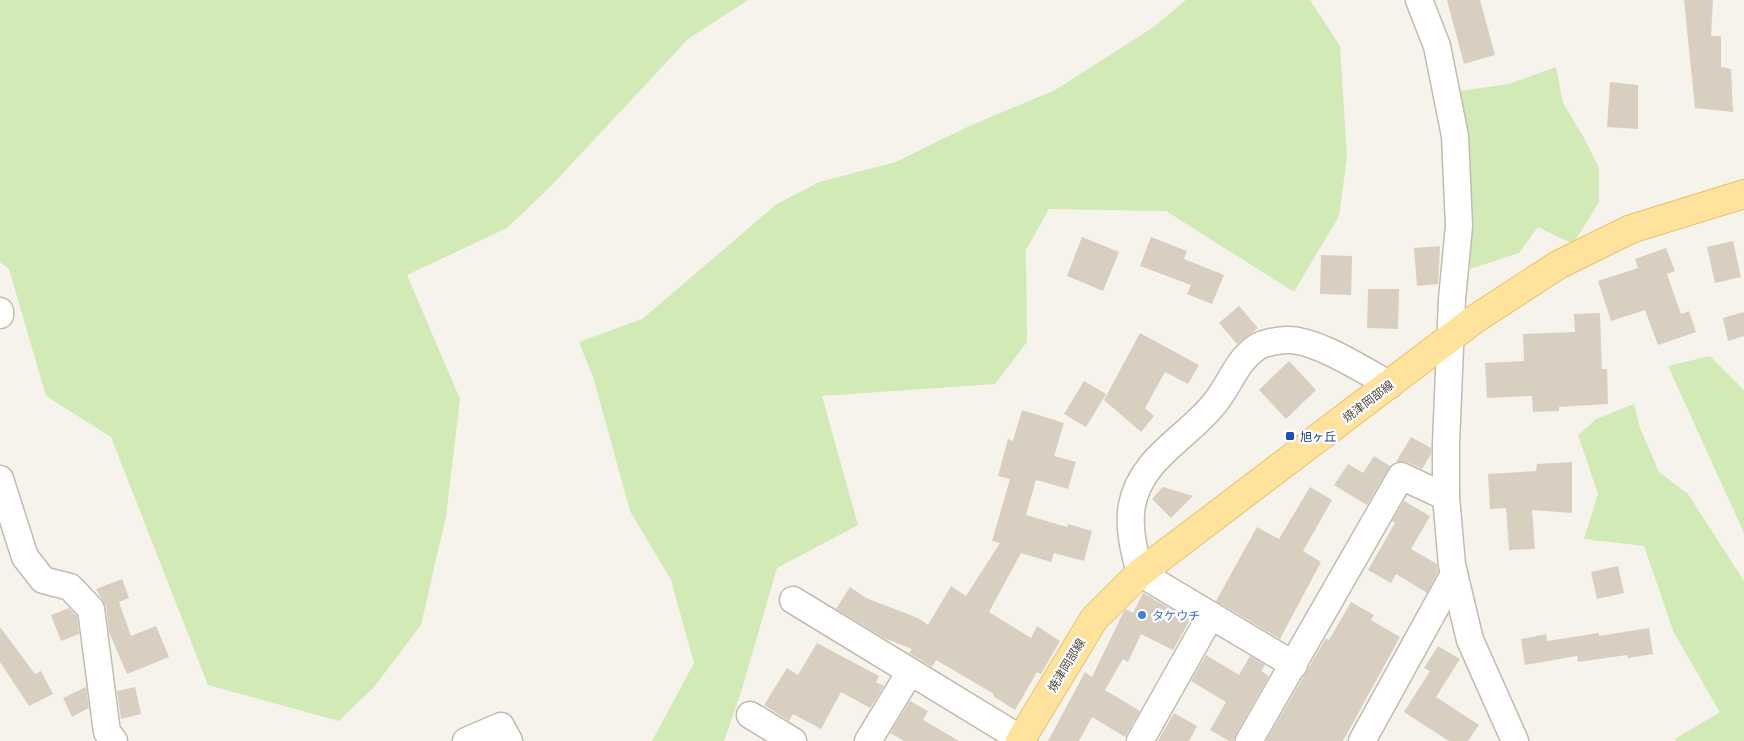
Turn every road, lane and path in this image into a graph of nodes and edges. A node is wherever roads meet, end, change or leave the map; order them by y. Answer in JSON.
{"nodes":[{"id":1,"x":1420,"y":0,"type":"edge"},
{"id":2,"x":1744,"y":194,"type":"edge"},
{"id":3,"x":0,"y":311,"type":"edge"},
{"id":4,"x":0,"y":315,"type":"edge"},
{"id":5,"x":1450,"y":339,"type":"junction"},
{"id":6,"x":1390,"y":384,"type":"junction"},
{"id":7,"x":0,"y":479,"type":"edge"},
{"id":8,"x":1446,"y":497,"type":"junction"},
{"id":9,"x":1140,"y":572,"type":"junction"},
{"id":10,"x":1454,"y":574,"type":"junction"},
{"id":11,"x":793,"y":600,"type":"dead end"},
{"id":12,"x":1211,"y":615,"type":"junction"},
{"id":13,"x":1294,"y":665,"type":"junction"},
{"id":14,"x":910,"y":672,"type":"junction"},
{"id":15,"x":750,"y":715,"type":"dead end"},
{"id":16,"x":1511,"y":730,"type":"edge"},
{"id":17,"x":1022,"y":740,"type":"edge"},
{"id":18,"x":114,"y":741,"type":"edge"},
{"id":19,"x":466,"y":741,"type":"edge"},
{"id":20,"x":508,"y":741,"type":"edge"},
{"id":21,"x":792,"y":741,"type":"edge"},
{"id":22,"x":868,"y":741,"type":"edge"},
{"id":23,"x":1140,"y":741,"type":"edge"},
{"id":24,"x":1249,"y":741,"type":"edge"},
{"id":25,"x":1362,"y":741,"type":"edge"},
{"id":26,"x":1493,"y":741,"type":"edge"}],
"edges":[{"from":1,"to":5,"type":"street"},
{"from":2,"to":5,"type":"main road","name":"焼津岡部線"},
{"from":3,"to":4,"type":"street"},
{"from":5,"to":6,"type":"main road","name":"焼津岡部線"},
{"from":5,"to":8,"type":"street"},
{"from":6,"to":9,"type":"main road","name":"焼津岡部線"},
{"from":6,"to":9,"type":"street"},
{"from":7,"to":18,"type":"street"},
{"from":8,"to":10,"type":"street"},
{"from":8,"to":13,"type":"street"},
{"from":9,"to":12,"type":"street"},
{"from":9,"to":17,"type":"main road","name":"焼津岡部線"},
{"from":10,"to":16,"type":"street"},
{"from":10,"to":25,"type":"street"},
{"from":11,"to":14,"type":"street"},
{"from":12,"to":13,"type":"street"},
{"from":12,"to":23,"type":"street"},
{"from":13,"to":24,"type":"street"},
{"from":14,"to":17,"type":"street"},
{"from":14,"to":22,"type":"street"},
{"from":15,"to":21,"type":"street"},
{"from":16,"to":26,"type":"street"},
{"from":19,"to":20,"type":"street"}]}
